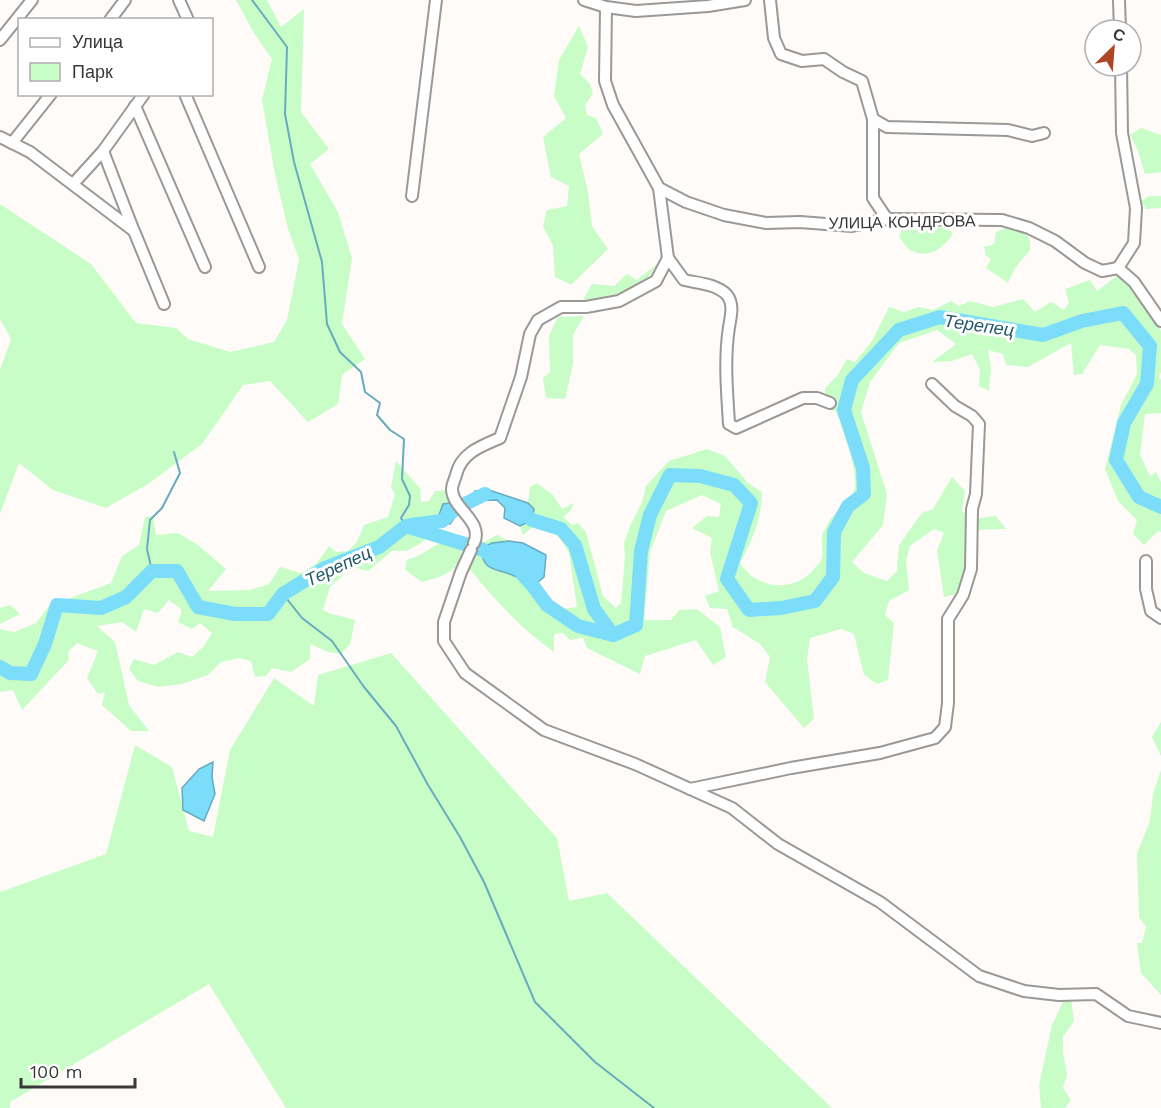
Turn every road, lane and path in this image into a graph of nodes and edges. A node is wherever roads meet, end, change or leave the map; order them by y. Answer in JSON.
{"nodes":[{"id":1,"x":32,"y":0,"type":"edge"},
{"id":2,"x":125,"y":0,"type":"edge"},
{"id":3,"x":179,"y":0,"type":"edge"},
{"id":4,"x":436,"y":0,"type":"edge"},
{"id":5,"x":584,"y":0,"type":"edge"},
{"id":6,"x":745,"y":0,"type":"edge"},
{"id":7,"x":770,"y":0,"type":"edge"},
{"id":8,"x":1119,"y":0,"type":"edge"},
{"id":9,"x":606,"y":7,"type":"junction"},
{"id":10,"x":112,"y":18,"type":"edge"},
{"id":11,"x":187,"y":18,"type":"edge"},
{"id":12,"x":1120,"y":18,"type":"edge"},
{"id":13,"x":0,"y":40,"type":"edge"},
{"id":14,"x":1121,"y":78,"type":"edge"},
{"id":15,"x":49,"y":96,"type":"edge"},
{"id":16,"x":142,"y":96,"type":"edge"},
{"id":17,"x":186,"y":96,"type":"edge"},
{"id":18,"x":135,"y":106,"type":"junction"},
{"id":19,"x":873,"y":119,"type":"junction"},
{"id":20,"x":1044,"y":133,"type":"dead end"},
{"id":21,"x":0,"y":137,"type":"edge"},
{"id":22,"x":12,"y":143,"type":"junction"},
{"id":23,"x":103,"y":151,"type":"junction"},
{"id":24,"x":73,"y":184,"type":"junction"},
{"id":25,"x":659,"y":188,"type":"junction"},
{"id":26,"x":412,"y":196,"type":"dead end"},
{"id":27,"x":887,"y":219,"type":"junction"},
{"id":28,"x":134,"y":231,"type":"junction"},
{"id":29,"x":668,"y":258,"type":"junction"},
{"id":30,"x":205,"y":267,"type":"dead end"},
{"id":31,"x":259,"y":267,"type":"dead end"},
{"id":32,"x":1118,"y":268,"type":"junction"},
{"id":33,"x":164,"y":304,"type":"dead end"},
{"id":34,"x":1161,"y":321,"type":"edge"},
{"id":35,"x":932,"y":384,"type":"dead end"},
{"id":36,"x":830,"y":402,"type":"dead end"},
{"id":37,"x":1146,"y":561,"type":"dead end"},
{"id":38,"x":1161,"y":618,"type":"edge"},
{"id":39,"x":689,"y":789,"type":"junction"},
{"id":40,"x":1161,"y":1023,"type":"edge"}],
"edges":[{"from":1,"to":13,"type":"street"},
{"from":2,"to":10,"type":"street"},
{"from":3,"to":11,"type":"street"},
{"from":4,"to":26,"type":"street"},
{"from":5,"to":9,"type":"street"},
{"from":6,"to":9,"type":"street"},
{"from":7,"to":19,"type":"street"},
{"from":8,"to":12,"type":"street"},
{"from":9,"to":25,"type":"street"},
{"from":14,"to":32,"type":"street"},
{"from":15,"to":22,"type":"street"},
{"from":16,"to":18,"type":"street"},
{"from":17,"to":31,"type":"street"},
{"from":18,"to":23,"type":"street"},
{"from":18,"to":30,"type":"street"},
{"from":19,"to":20,"type":"street"},
{"from":19,"to":27,"type":"street"},
{"from":21,"to":22,"type":"street"},
{"from":22,"to":24,"type":"street"},
{"from":23,"to":24,"type":"street"},
{"from":23,"to":28,"type":"street"},
{"from":24,"to":28,"type":"street"},
{"from":25,"to":27,"type":"street","name":"УЛИЦА КОНДРОВА"},
{"from":25,"to":29,"type":"street"},
{"from":27,"to":32,"type":"street","name":"УЛИЦА КОНДРОВА"},
{"from":28,"to":33,"type":"street"},
{"from":29,"to":36,"type":"street"},
{"from":29,"to":39,"type":"street"},
{"from":32,"to":34,"type":"street"},
{"from":35,"to":39,"type":"street"},
{"from":37,"to":38,"type":"street"},
{"from":39,"to":40,"type":"street"}]}
